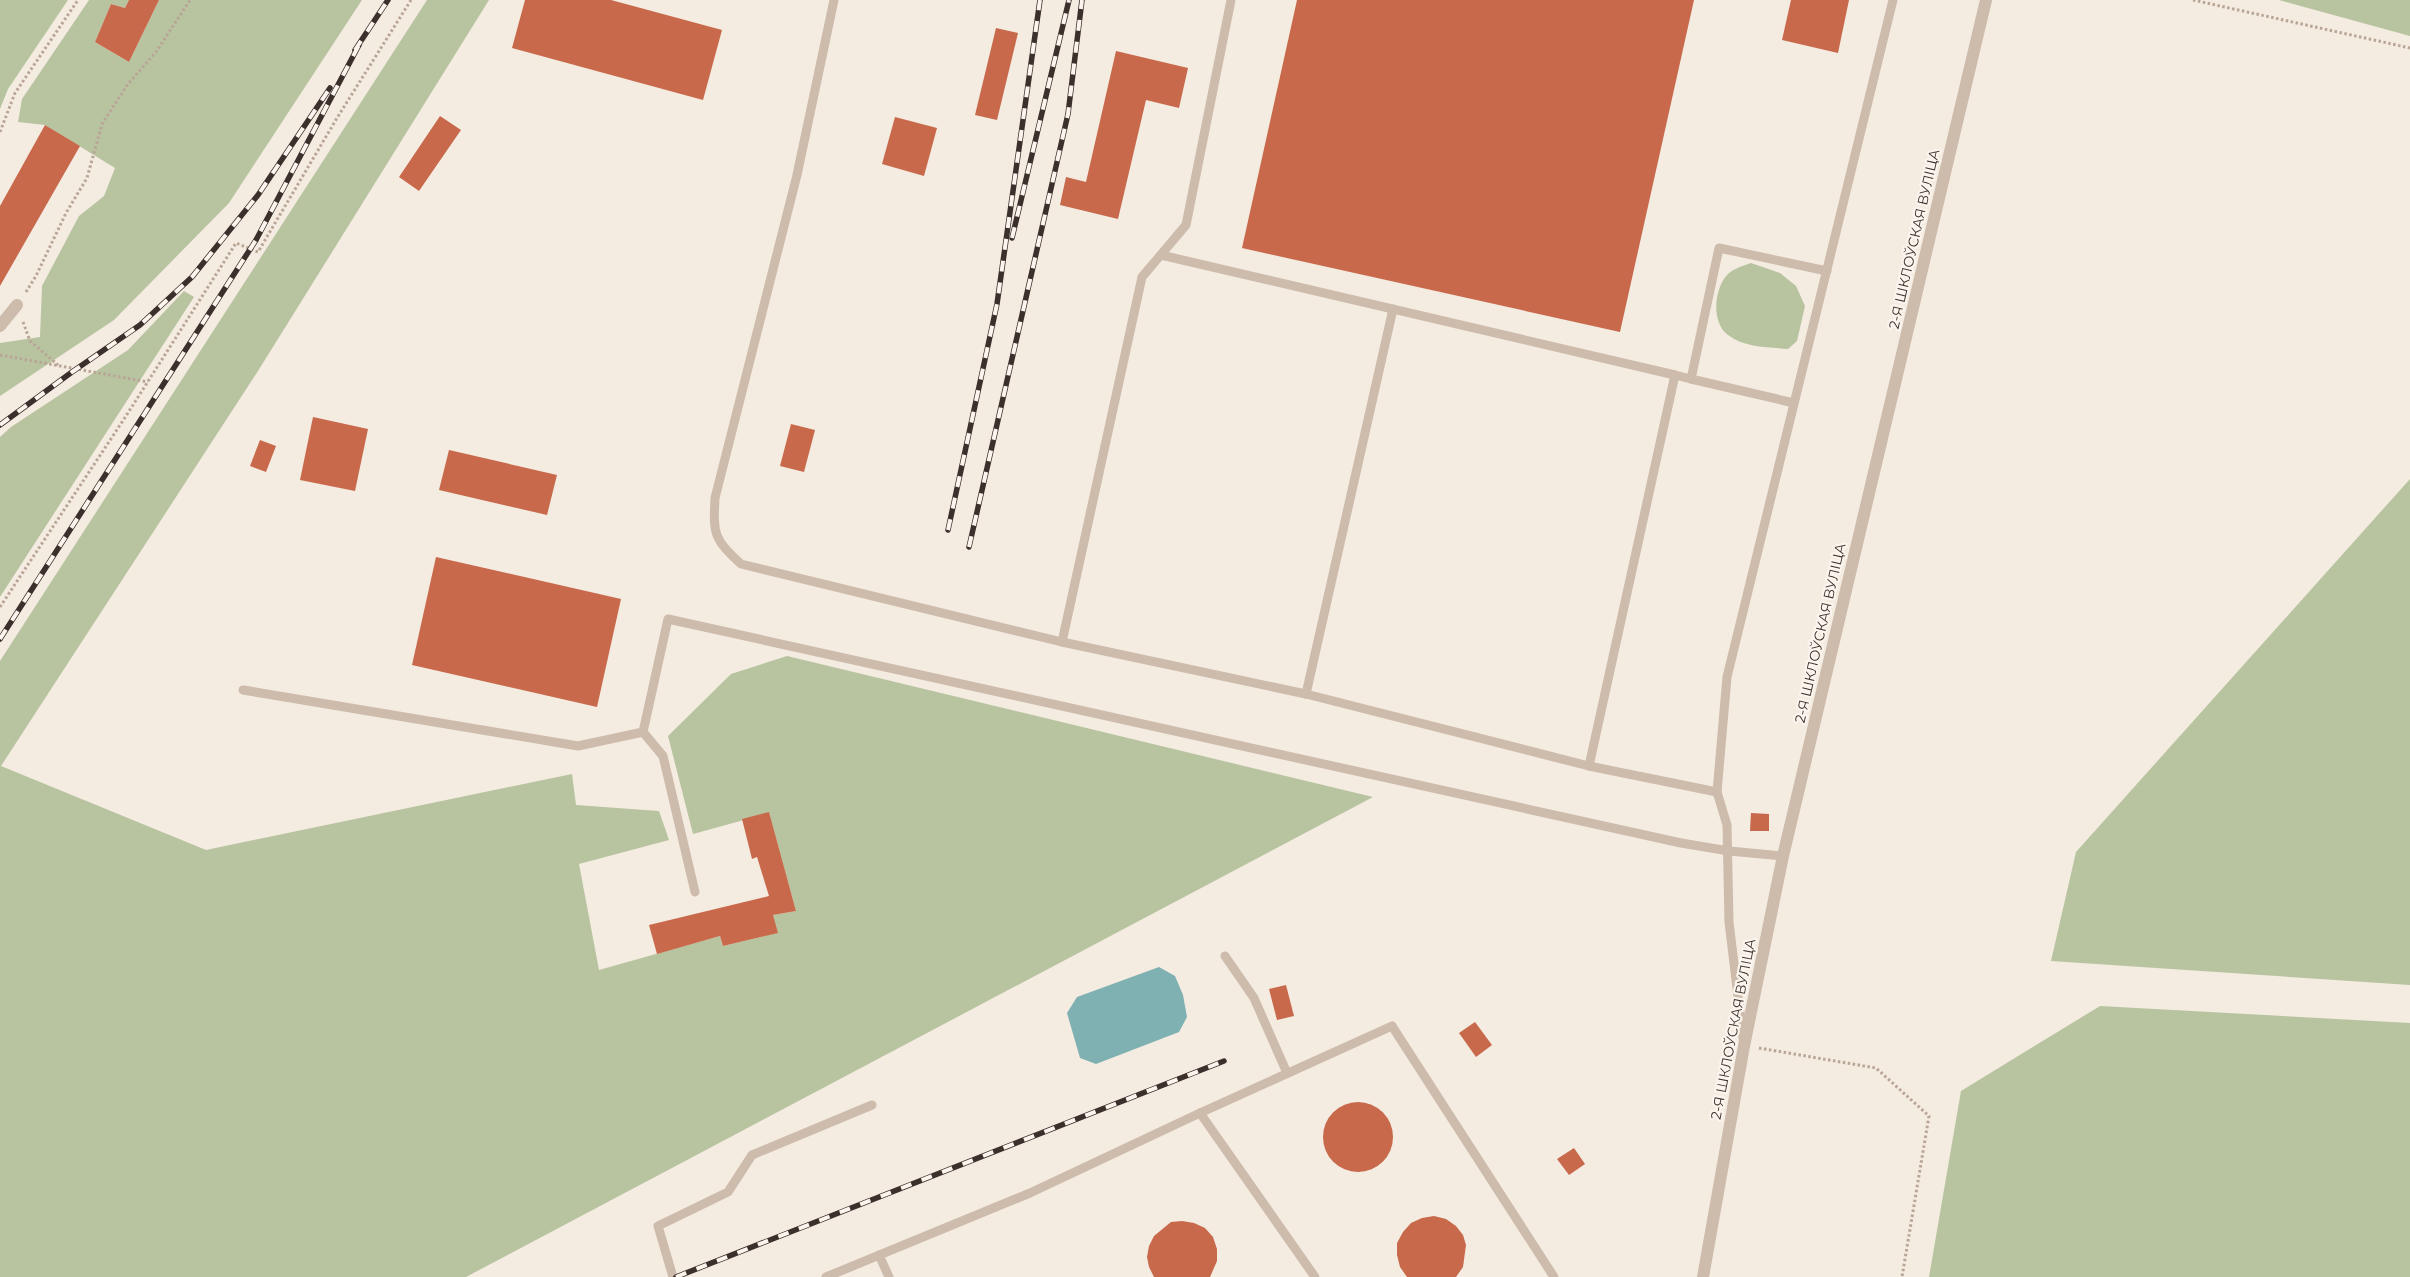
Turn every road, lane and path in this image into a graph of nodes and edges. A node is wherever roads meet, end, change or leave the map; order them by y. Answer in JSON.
{"nodes":[{"id":1,"x":78,"y":0,"type":"edge"},
{"id":2,"x":190,"y":0,"type":"edge"},
{"id":3,"x":411,"y":0,"type":"edge"},
{"id":4,"x":834,"y":0,"type":"edge"},
{"id":5,"x":1232,"y":0,"type":"edge"},
{"id":6,"x":1893,"y":0,"type":"edge"},
{"id":7,"x":1986,"y":0,"type":"edge"},
{"id":8,"x":2193,"y":0,"type":"edge"},
{"id":9,"x":2410,"y":48,"type":"edge"},
{"id":10,"x":0,"y":132,"type":"edge"},
{"id":11,"x":1161,"y":255,"type":"junction"},
{"id":12,"x":1827,"y":271,"type":"junction"},
{"id":13,"x":17,"y":305,"type":"junction"},
{"id":14,"x":1393,"y":309,"type":"junction"},
{"id":15,"x":0,"y":326,"type":"edge"},
{"id":16,"x":0,"y":355,"type":"edge"},
{"id":17,"x":58,"y":365,"type":"junction"},
{"id":18,"x":1675,"y":375,"type":"junction"},
{"id":19,"x":1692,"y":379,"type":"junction"},
{"id":20,"x":148,"y":382,"type":"junction"},
{"id":21,"x":1794,"y":403,"type":"junction"},
{"id":22,"x":0,"y":606,"type":"edge"},
{"id":23,"x":1062,"y":642,"type":"junction"},
{"id":24,"x":243,"y":690,"type":"dead end"},
{"id":25,"x":1306,"y":694,"type":"junction"},
{"id":26,"x":643,"y":732,"type":"junction"},
{"id":27,"x":1589,"y":766,"type":"junction"},
{"id":28,"x":1717,"y":792,"type":"junction"},
{"id":29,"x":1729,"y":851,"type":"junction"},
{"id":30,"x":1782,"y":856,"type":"junction"},
{"id":31,"x":695,"y":892,"type":"dead end"},
{"id":32,"x":1225,"y":956,"type":"dead end"},
{"id":33,"x":1744,"y":1046,"type":"junction"},
{"id":34,"x":1287,"y":1073,"type":"junction"},
{"id":35,"x":872,"y":1105,"type":"dead end"},
{"id":36,"x":1200,"y":1112,"type":"junction"},
{"id":37,"x":879,"y":1255,"type":"junction"},
{"id":38,"x":673,"y":1277,"type":"edge"},
{"id":39,"x":826,"y":1277,"type":"edge"},
{"id":40,"x":889,"y":1277,"type":"edge"},
{"id":41,"x":1314,"y":1277,"type":"edge"},
{"id":42,"x":1554,"y":1277,"type":"edge"},
{"id":43,"x":1703,"y":1277,"type":"edge"},
{"id":44,"x":1902,"y":1277,"type":"edge"}],
"edges":[{"from":1,"to":10,"type":"path"},
{"from":2,"to":13,"type":"path"},
{"from":3,"to":20,"type":"path"},
{"from":4,"to":23,"type":"lane"},
{"from":5,"to":11,"type":"lane"},
{"from":6,"to":12,"type":"lane"},
{"from":7,"to":30,"type":"street","name":"2-Я ШКЛОЎСКАЯ ВУЛІЦА"},
{"from":8,"to":9,"type":"path"},
{"from":11,"to":14,"type":"lane"},
{"from":11,"to":23,"type":"lane"},
{"from":12,"to":19,"type":"lane"},
{"from":12,"to":21,"type":"lane"},
{"from":13,"to":15,"type":"street"},
{"from":13,"to":17,"type":"path"},
{"from":14,"to":18,"type":"lane"},
{"from":14,"to":25,"type":"lane"},
{"from":16,"to":17,"type":"path"},
{"from":17,"to":20,"type":"path"},
{"from":18,"to":19,"type":"lane"},
{"from":18,"to":27,"type":"lane"},
{"from":19,"to":21,"type":"lane"},
{"from":20,"to":22,"type":"path"},
{"from":21,"to":28,"type":"lane"},
{"from":23,"to":25,"type":"lane"},
{"from":24,"to":26,"type":"lane"},
{"from":25,"to":27,"type":"lane"},
{"from":26,"to":29,"type":"lane"},
{"from":26,"to":31,"type":"lane"},
{"from":27,"to":28,"type":"lane"},
{"from":28,"to":29,"type":"lane"},
{"from":29,"to":30,"type":"lane"},
{"from":29,"to":33,"type":"lane"},
{"from":30,"to":33,"type":"street","name":"2-Я ШКЛОЎСКАЯ ВУЛІЦА"},
{"from":32,"to":34,"type":"lane"},
{"from":33,"to":43,"type":"street","name":"2-Я ШКЛОЎСКАЯ ВУЛІЦА"},
{"from":33,"to":44,"type":"path"},
{"from":34,"to":36,"type":"lane"},
{"from":34,"to":42,"type":"lane"},
{"from":35,"to":38,"type":"lane"},
{"from":36,"to":37,"type":"lane"},
{"from":36,"to":41,"type":"lane"},
{"from":37,"to":39,"type":"lane"},
{"from":37,"to":40,"type":"lane"}]}
